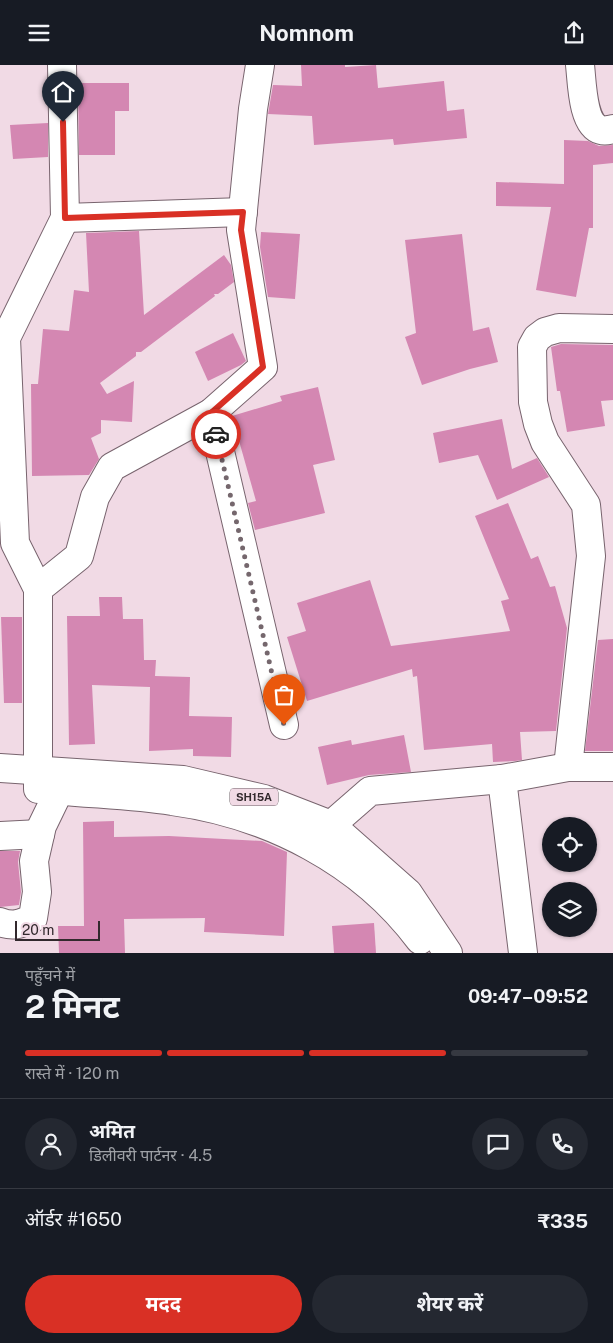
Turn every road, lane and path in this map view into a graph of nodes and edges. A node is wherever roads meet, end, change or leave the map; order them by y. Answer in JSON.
{"nodes":[{"id":1,"x":62,"y":65,"type":"edge"},
{"id":2,"x":260,"y":65,"type":"edge"},
{"id":3,"x":580,"y":65,"type":"edge"},
{"id":4,"x":613,"y":129,"type":"edge"},
{"id":5,"x":243,"y":212,"type":"junction"},
{"id":6,"x":65,"y":218,"type":"junction"},
{"id":7,"x":613,"y":329,"type":"edge"},
{"id":8,"x":3,"y":335,"type":"edge"},
{"id":9,"x":211,"y":413,"type":"junction"},
{"id":10,"x":38,"y":589,"type":"junction"},
{"id":11,"x":284,"y":725,"type":"dead end"},
{"id":12,"x":568,"y":767,"type":"junction"},
{"id":13,"x":613,"y":767,"type":"edge"},
{"id":14,"x":0,"y":768,"type":"edge"},
{"id":15,"x":502,"y":779,"type":"junction"},
{"id":16,"x":45,"y":783,"type":"junction"},
{"id":17,"x":0,"y":786,"type":"edge"},
{"id":18,"x":330,"y":825,"type":"junction"},
{"id":19,"x":40,"y":834,"type":"junction"},
{"id":20,"x":0,"y":836,"type":"edge"},
{"id":21,"x":321,"y":851,"type":"junction"},
{"id":22,"x":0,"y":923,"type":"edge"},
{"id":23,"x":430,"y":953,"type":"edge"},
{"id":24,"x":448,"y":953,"type":"edge"},
{"id":25,"x":523,"y":953,"type":"edge"}],
"edges":[{"from":1,"to":6,"type":"street"},
{"from":2,"to":5,"type":"street"},
{"from":3,"to":4,"type":"street"},
{"from":5,"to":6,"type":"street"},
{"from":5,"to":9,"type":"street"},
{"from":6,"to":8,"type":"street"},
{"from":7,"to":12,"type":"street"},
{"from":8,"to":10,"type":"street"},
{"from":9,"to":10,"type":"street"},
{"from":9,"to":11,"type":"street"},
{"from":10,"to":16,"type":"street"},
{"from":12,"to":13,"type":"street"},
{"from":12,"to":15,"type":"street"},
{"from":14,"to":16,"type":"street","number":"SH15A"},
{"from":15,"to":18,"type":"street"},
{"from":15,"to":25,"type":"street"},
{"from":16,"to":17,"type":"street","number":"SH15A"},
{"from":16,"to":18,"type":"street","number":"SH15A"},
{"from":16,"to":19,"type":"street"},
{"from":16,"to":21,"type":"street","number":"SH15A"},
{"from":18,"to":21,"type":"street"},
{"from":18,"to":24,"type":"street","number":"SH15A"},
{"from":19,"to":20,"type":"street"},
{"from":19,"to":22,"type":"street"},
{"from":21,"to":23,"type":"street","number":"SH15A"}]}
